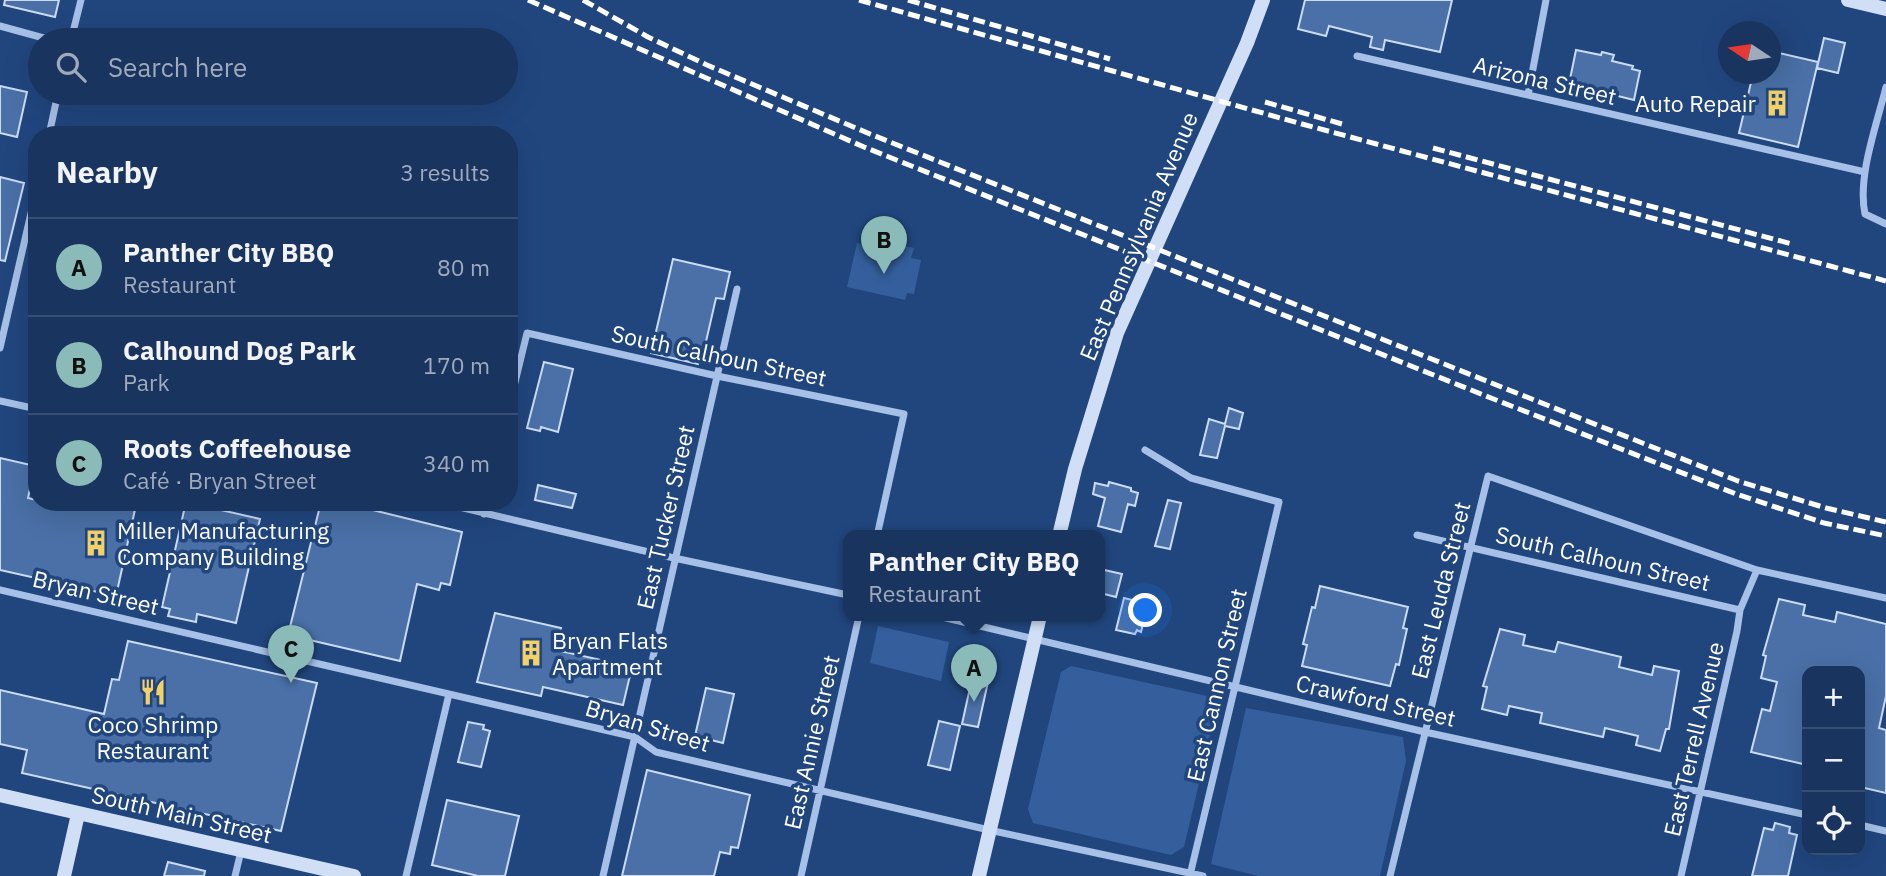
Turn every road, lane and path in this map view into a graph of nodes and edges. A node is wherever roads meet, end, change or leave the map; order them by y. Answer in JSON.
{"nodes":[{"id":1,"x":81,"y":0,"type":"edge"},
{"id":2,"x":1263,"y":0,"type":"edge"},
{"id":3,"x":1546,"y":0,"type":"edge"},
{"id":4,"x":1848,"y":0,"type":"edge"},
{"id":5,"x":1886,"y":9,"type":"edge"},
{"id":6,"x":0,"y":26,"type":"edge"},
{"id":7,"x":74,"y":28,"type":"edge"},
{"id":8,"x":28,"y":34,"type":"edge"},
{"id":9,"x":1357,"y":56,"type":"dead end"},
{"id":10,"x":1886,"y":87,"type":"edge"},
{"id":11,"x":1528,"y":95,"type":"junction"},
{"id":12,"x":55,"y":105,"type":"edge"},
{"id":13,"x":51,"y":126,"type":"edge"},
{"id":14,"x":1866,"y":172,"type":"junction"},
{"id":15,"x":28,"y":222,"type":"edge"},
{"id":16,"x":1886,"y":225,"type":"edge"},
{"id":17,"x":737,"y":289,"type":"dead end"},
{"id":18,"x":4,"y":314,"type":"edge"},
{"id":19,"x":0,"y":348,"type":"edge"},
{"id":20,"x":518,"y":370,"type":"edge"},
{"id":21,"x":717,"y":376,"type":"junction"},
{"id":22,"x":0,"y":401,"type":"edge"},
{"id":23,"x":28,"y":408,"type":"edge"},
{"id":24,"x":1145,"y":450,"type":"dead end"},
{"id":25,"x":472,"y":511,"type":"edge"},
{"id":26,"x":485,"y":511,"type":"edge"},
{"id":27,"x":484,"y":514,"type":"junction"},
{"id":28,"x":878,"y":530,"type":"edge"},
{"id":29,"x":1061,"y":530,"type":"edge"},
{"id":30,"x":1417,"y":535,"type":"dead end"},
{"id":31,"x":1470,"y":546,"type":"junction"},
{"id":32,"x":674,"y":558,"type":"junction"},
{"id":33,"x":1757,"y":570,"type":"junction"},
{"id":34,"x":0,"y":590,"type":"edge"},
{"id":35,"x":843,"y":594,"type":"edge"},
{"id":36,"x":1886,"y":598,"type":"edge"},
{"id":37,"x":1740,"y":610,"type":"junction"},
{"id":38,"x":858,"y":621,"type":"edge"},
{"id":39,"x":957,"y":621,"type":"edge"},
{"id":40,"x":1039,"y":621,"type":"edge"},
{"id":41,"x":1035,"y":640,"type":"junction"},
{"id":42,"x":1235,"y":688,"type":"junction"},
{"id":43,"x":449,"y":695,"type":"junction"},
{"id":44,"x":1425,"y":732,"type":"junction"},
{"id":45,"x":635,"y":737,"type":"junction"},
{"id":46,"x":820,"y":791,"type":"junction"},
{"id":47,"x":1700,"y":793,"type":"junction"},
{"id":48,"x":0,"y":795,"type":"edge"},
{"id":49,"x":78,"y":814,"type":"junction"},
{"id":50,"x":1802,"y":814,"type":"edge"},
{"id":51,"x":1865,"y":826,"type":"edge"},
{"id":52,"x":989,"y":830,"type":"junction"},
{"id":53,"x":1886,"y":831,"type":"edge"},
{"id":54,"x":241,"y":851,"type":"junction"},
{"id":55,"x":1190,"y":875,"type":"edge"},
{"id":56,"x":64,"y":876,"type":"edge"},
{"id":57,"x":235,"y":876,"type":"edge"},
{"id":58,"x":354,"y":876,"type":"edge"},
{"id":59,"x":406,"y":876,"type":"edge"},
{"id":60,"x":603,"y":876,"type":"edge"},
{"id":61,"x":801,"y":876,"type":"edge"},
{"id":62,"x":979,"y":876,"type":"edge"},
{"id":63,"x":1203,"y":876,"type":"edge"},
{"id":64,"x":1391,"y":876,"type":"edge"},
{"id":65,"x":1681,"y":876,"type":"edge"}],
"edges":[{"from":1,"to":7,"type":"street"},
{"from":2,"to":29,"type":"street","name":"East Pennsylvania Avenue"},
{"from":3,"to":11,"type":"street"},
{"from":4,"to":5,"type":"street"},
{"from":6,"to":8,"type":"street"},
{"from":9,"to":11,"type":"street","name":"Arizona Street"},
{"from":10,"to":14,"type":"street"},
{"from":11,"to":14,"type":"street","name":"Arizona Street"},
{"from":12,"to":13,"type":"street"},
{"from":14,"to":16,"type":"street"},
{"from":15,"to":18,"type":"street"},
{"from":17,"to":21,"type":"street","name":"East Tucker Street"},
{"from":18,"to":19,"type":"street"},
{"from":20,"to":21,"type":"street","name":"South Calhoun Street"},
{"from":21,"to":28,"type":"street","name":"South Calhoun Street"},
{"from":21,"to":32,"type":"street","name":"East Tucker Street"},
{"from":22,"to":23,"type":"street"},
{"from":24,"to":42,"type":"street","name":"East Cannon Street"},
{"from":25,"to":27,"type":"street"},
{"from":26,"to":27,"type":"street"},
{"from":27,"to":32,"type":"street"},
{"from":30,"to":31,"type":"street","name":"South Calhoun Street"},
{"from":31,"to":33,"type":"street","name":"East Leuda Street"},
{"from":31,"to":37,"type":"street","name":"South Calhoun Street"},
{"from":31,"to":44,"type":"street","name":"East Leuda Street"},
{"from":32,"to":35,"type":"street"},
{"from":32,"to":45,"type":"street","name":"East Tucker Street"},
{"from":33,"to":36,"type":"street"},
{"from":33,"to":37,"type":"street","name":"East Terrell Avenue"},
{"from":34,"to":43,"type":"street","name":"Bryan Street"},
{"from":37,"to":47,"type":"street","name":"East Terrell Avenue"},
{"from":38,"to":46,"type":"street","name":"East Annie Street"},
{"from":39,"to":41,"type":"street","name":"Crawford Street"},
{"from":40,"to":41,"type":"street"},
{"from":41,"to":42,"type":"street","name":"Crawford Street"},
{"from":41,"to":52,"type":"street"},
{"from":42,"to":44,"type":"street","name":"Crawford Street"},
{"from":42,"to":55,"type":"street","name":"East Cannon Street"},
{"from":43,"to":45,"type":"street","name":"Bryan Street"},
{"from":43,"to":59,"type":"street"},
{"from":44,"to":47,"type":"street","name":"Crawford Street"},
{"from":44,"to":64,"type":"street","name":"East Leuda Street"},
{"from":45,"to":46,"type":"street","name":"Bryan Street"},
{"from":45,"to":60,"type":"street","name":"East Tucker Street"},
{"from":46,"to":52,"type":"street","name":"Bryan Street"},
{"from":46,"to":61,"type":"street","name":"East Annie Street"},
{"from":47,"to":50,"type":"street","name":"Crawford Street"},
{"from":47,"to":65,"type":"street","name":"East Terrell Avenue"},
{"from":48,"to":49,"type":"street","name":"South Main Street"},
{"from":49,"to":54,"type":"street","name":"South Main Street"},
{"from":49,"to":56,"type":"street"},
{"from":51,"to":53,"type":"street"},
{"from":52,"to":55,"type":"street","name":"Bryan Street"},
{"from":52,"to":62,"type":"street"},
{"from":54,"to":57,"type":"street"},
{"from":54,"to":58,"type":"street","name":"South Main Street"},
{"from":55,"to":63,"type":"street","name":"Bryan Street"}]}
